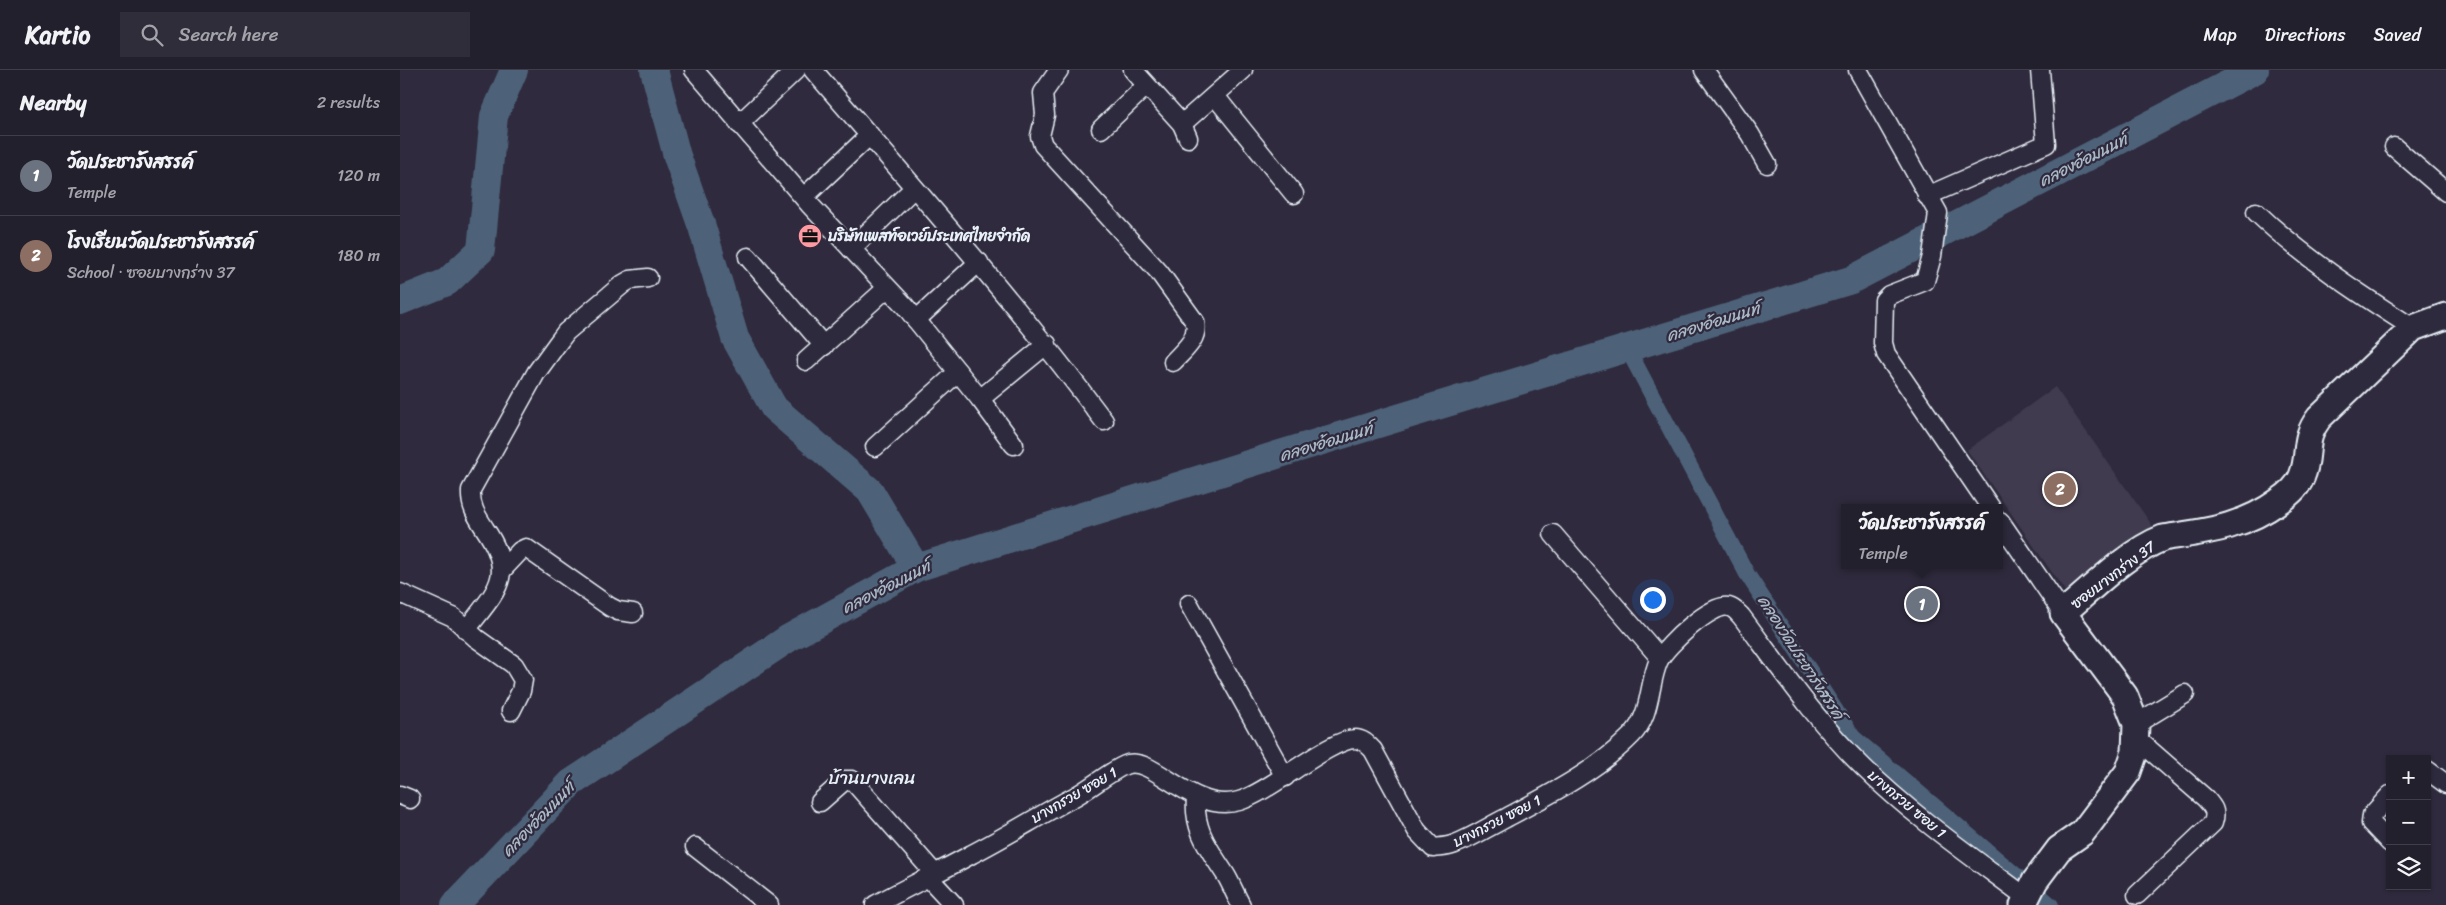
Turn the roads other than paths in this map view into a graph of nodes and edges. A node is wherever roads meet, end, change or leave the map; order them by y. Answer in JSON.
{"nodes":[{"id":1,"x":694,"y":70,"type":"edge"},
{"id":2,"x":796,"y":70,"type":"edge"},
{"id":3,"x":813,"y":70,"type":"edge"},
{"id":4,"x":1058,"y":70,"type":"edge"},
{"id":5,"x":1133,"y":70,"type":"edge"},
{"id":6,"x":1243,"y":70,"type":"edge"},
{"id":7,"x":1704,"y":70,"type":"edge"},
{"id":8,"x":1858,"y":70,"type":"edge"},
{"id":9,"x":2040,"y":70,"type":"edge"},
{"id":10,"x":1146,"y":86,"type":"junction"},
{"id":11,"x":1215,"y":96,"type":"junction"},
{"id":12,"x":739,"y":124,"type":"junction"},
{"id":13,"x":1101,"y":130,"type":"dead end"},
{"id":14,"x":870,"y":136,"type":"junction"},
{"id":15,"x":2394,"y":147,"type":"dead end"},
{"id":16,"x":1766,"y":164,"type":"dead end"},
{"id":17,"x":914,"y":188,"type":"junction"},
{"id":18,"x":2446,"y":192,"type":"edge"},
{"id":19,"x":1294,"y":194,"type":"dead end"},
{"id":20,"x":1927,"y":196,"type":"junction"},
{"id":21,"x":804,"y":198,"type":"junction"},
{"id":22,"x":2256,"y":212,"type":"dead end"},
{"id":23,"x":851,"y":249,"type":"junction"},
{"id":24,"x":748,"y":257,"type":"dead end"},
{"id":25,"x":979,"y":262,"type":"junction"},
{"id":26,"x":648,"y":278,"type":"dead end"},
{"id":27,"x":887,"y":288,"type":"junction"},
{"id":28,"x":2446,"y":316,"type":"edge"},
{"id":29,"x":916,"y":320,"type":"junction"},
{"id":30,"x":2413,"y":328,"type":"junction"},
{"id":31,"x":1047,"y":344,"type":"junction"},
{"id":32,"x":824,"y":346,"type":"junction"},
{"id":33,"x":806,"y":362,"type":"dead end"},
{"id":34,"x":1173,"y":362,"type":"dead end"},
{"id":35,"x":958,"y":372,"type":"junction"},
{"id":36,"x":980,"y":399,"type":"junction"},
{"id":37,"x":1104,"y":421,"type":"dead end"},
{"id":38,"x":1014,"y":446,"type":"dead end"},
{"id":39,"x":875,"y":447,"type":"dead end"},
{"id":40,"x":1988,"y":504,"type":"edge"},
{"id":41,"x":2003,"y":525,"type":"edge"},
{"id":42,"x":1553,"y":534,"type":"dead end"},
{"id":43,"x":503,"y":569,"type":"junction"},
{"id":44,"x":400,"y":593,"type":"edge"},
{"id":45,"x":1189,"y":604,"type":"dead end"},
{"id":46,"x":633,"y":613,"type":"dead end"},
{"id":47,"x":2063,"y":613,"type":"junction"},
{"id":48,"x":466,"y":630,"type":"junction"},
{"id":49,"x":1660,"y":658,"type":"junction"},
{"id":50,"x":2185,"y":694,"type":"dead end"},
{"id":51,"x":511,"y":711,"type":"dead end"},
{"id":52,"x":2136,"y":731,"type":"junction"},
{"id":53,"x":2431,"y":773,"type":"edge"},
{"id":54,"x":1285,"y":777,"type":"junction"},
{"id":55,"x":2446,"y":784,"type":"edge"},
{"id":56,"x":1196,"y":797,"type":"junction"},
{"id":57,"x":2386,"y":799,"type":"edge"},
{"id":58,"x":820,"y":802,"type":"dead end"},
{"id":59,"x":2386,"y":839,"type":"edge"},
{"id":60,"x":694,"y":847,"type":"dead end"},
{"id":61,"x":931,"y":876,"type":"junction"},
{"id":62,"x":2028,"y":895,"type":"edge"},
{"id":63,"x":2137,"y":895,"type":"dead end"},
{"id":64,"x":769,"y":905,"type":"edge"},
{"id":65,"x":875,"y":905,"type":"edge"},
{"id":66,"x":954,"y":905,"type":"edge"},
{"id":67,"x":1241,"y":905,"type":"edge"}],
"edges":[{"from":1,"to":12,"type":"street"},
{"from":2,"to":12,"type":"street"},
{"from":3,"to":14,"type":"street"},
{"from":4,"to":34,"type":"street"},
{"from":5,"to":10,"type":"street"},
{"from":6,"to":11,"type":"street"},
{"from":7,"to":16,"type":"street"},
{"from":8,"to":20,"type":"street"},
{"from":9,"to":20,"type":"street"},
{"from":10,"to":11,"type":"street"},
{"from":10,"to":13,"type":"street"},
{"from":11,"to":19,"type":"street"},
{"from":12,"to":21,"type":"street"},
{"from":14,"to":17,"type":"street"},
{"from":14,"to":21,"type":"street"},
{"from":15,"to":18,"type":"street"},
{"from":17,"to":23,"type":"street"},
{"from":17,"to":25,"type":"street"},
{"from":20,"to":40,"type":"street"},
{"from":21,"to":23,"type":"street"},
{"from":22,"to":30,"type":"street"},
{"from":23,"to":27,"type":"street"},
{"from":24,"to":32,"type":"street"},
{"from":25,"to":29,"type":"street"},
{"from":25,"to":31,"type":"street"},
{"from":26,"to":43,"type":"street"},
{"from":27,"to":29,"type":"street"},
{"from":27,"to":32,"type":"street"},
{"from":28,"to":30,"type":"street","name":"ซอยบางกร่าง 37"},
{"from":29,"to":35,"type":"street"},
{"from":30,"to":47,"type":"street","name":"ซอยบางกร่าง 37"},
{"from":31,"to":36,"type":"street"},
{"from":31,"to":37,"type":"street"},
{"from":32,"to":33,"type":"street"},
{"from":35,"to":36,"type":"street"},
{"from":35,"to":39,"type":"street"},
{"from":36,"to":38,"type":"street"},
{"from":41,"to":47,"type":"street"},
{"from":42,"to":49,"type":"street"},
{"from":43,"to":46,"type":"street"},
{"from":43,"to":48,"type":"street"},
{"from":44,"to":48,"type":"street"},
{"from":45,"to":54,"type":"street"},
{"from":47,"to":52,"type":"street","name":"ซอยบางกร่าง 37"},
{"from":48,"to":51,"type":"street"},
{"from":49,"to":54,"type":"street","name":"บางกรวย ซอย 1"},
{"from":49,"to":62,"type":"street","name":"บางกรวย ซอย 1"},
{"from":50,"to":52,"type":"street"},
{"from":52,"to":62,"type":"street"},
{"from":52,"to":63,"type":"street"},
{"from":53,"to":55,"type":"street"},
{"from":54,"to":56,"type":"street","name":"บางกรวย ซอย 1"},
{"from":56,"to":61,"type":"street","name":"บางกรวย ซอย 1"},
{"from":56,"to":67,"type":"street"},
{"from":57,"to":59,"type":"street"},
{"from":58,"to":61,"type":"street"},
{"from":60,"to":64,"type":"street"},
{"from":61,"to":65,"type":"street","name":"บางกรวย ซอย 1"},
{"from":61,"to":66,"type":"street"}]}
